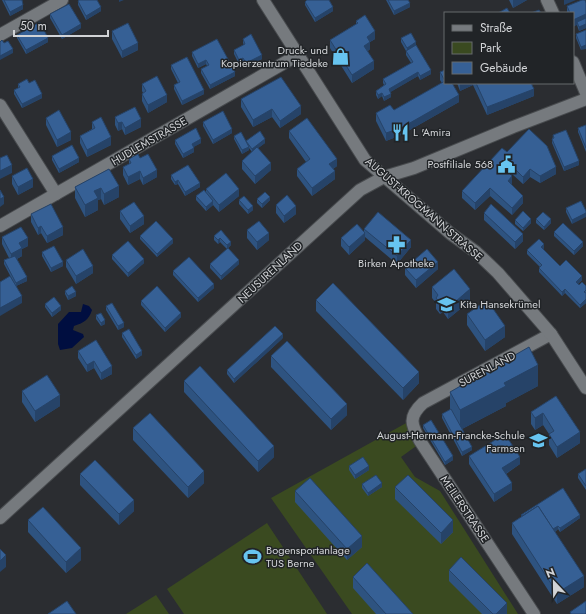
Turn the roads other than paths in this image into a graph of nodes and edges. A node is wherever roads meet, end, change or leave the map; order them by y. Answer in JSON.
{"nodes":[{"id":1,"x":62,"y":0,"type":"edge"},
{"id":2,"x":263,"y":0,"type":"edge"},
{"id":3,"x":547,"y":0,"type":"edge"},
{"id":4,"x":552,"y":12,"type":"edge"},
{"id":5,"x":0,"y":35,"type":"edge"},
{"id":6,"x":298,"y":55,"type":"junction"},
{"id":7,"x":574,"y":64,"type":"edge"},
{"id":8,"x":586,"y":93,"type":"edge"},
{"id":9,"x":586,"y":99,"type":"edge"},
{"id":10,"x":0,"y":105,"type":"edge"},
{"id":11,"x":384,"y":177,"type":"junction"},
{"id":12,"x":56,"y":194,"type":"junction"},
{"id":13,"x":0,"y":226,"type":"edge"},
{"id":14,"x":551,"y":334,"type":"junction"},
{"id":15,"x":586,"y":388,"type":"edge"},
{"id":16,"x":423,"y":403,"type":"joint"},
{"id":17,"x":0,"y":518,"type":"edge"},
{"id":18,"x":534,"y":614,"type":"edge"}],
"edges":[{"from":1,"to":5,"type":"street"},
{"from":2,"to":6,"type":"street","name":"AUGUST-KROGMANN-STRASSE"},
{"from":3,"to":4,"type":"street"},
{"from":6,"to":11,"type":"street","name":"AUGUST-KROGMANN-STRASSE"},
{"from":6,"to":12,"type":"street","name":"HUDLEMSTRASSE"},
{"from":7,"to":8,"type":"street"},
{"from":9,"to":11,"type":"street","name":"NEUSURENLAND"},
{"from":10,"to":12,"type":"street"},
{"from":11,"to":14,"type":"street","name":"AUGUST-KROGMANN-STRASSE"},
{"from":11,"to":17,"type":"street","name":"NEUSURENLAND"},
{"from":12,"to":13,"type":"street","name":"HUDLEMSTRASSE"},
{"from":14,"to":15,"type":"street","name":"AUGUST-KROGMANN-STRASSE"},
{"from":14,"to":16,"type":"street","name":"SURENLAND"},
{"from":16,"to":18,"type":"street","name":"MEILERSTRASSE"}]}
